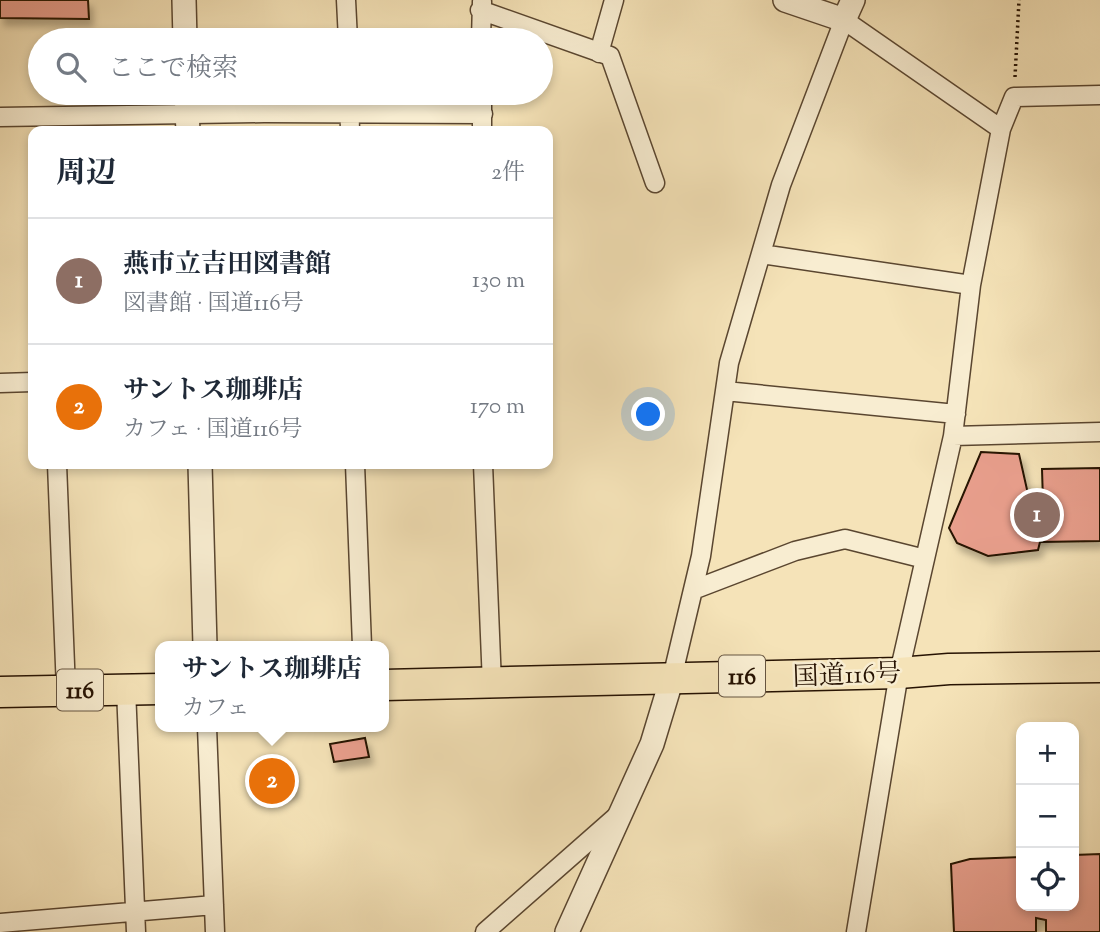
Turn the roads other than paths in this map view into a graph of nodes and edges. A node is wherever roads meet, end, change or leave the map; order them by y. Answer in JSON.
{"nodes":[{"id":1,"x":184,"y":0,"type":"edge"},
{"id":2,"x":346,"y":0,"type":"edge"},
{"id":3,"x":614,"y":0,"type":"edge"},
{"id":4,"x":785,"y":0,"type":"edge"},
{"id":5,"x":482,"y":5,"type":"edge"},
{"id":6,"x":848,"y":10,"type":"edge"},
{"id":7,"x":185,"y":28,"type":"edge"},
{"id":8,"x":347,"y":28,"type":"edge"},
{"id":9,"x":481,"y":28,"type":"edge"},
{"id":10,"x":538,"y":28,"type":"edge"},
{"id":11,"x":553,"y":34,"type":"edge"},
{"id":12,"x":599,"y":53,"type":"junction"},
{"id":13,"x":1100,"y":95,"type":"edge"},
{"id":14,"x":349,"y":105,"type":"edge"},
{"id":15,"x":482,"y":105,"type":"edge"},
{"id":16,"x":187,"y":113,"type":"edge"},
{"id":17,"x":0,"y":117,"type":"edge"},
{"id":18,"x":350,"y":123,"type":"edge"},
{"id":19,"x":482,"y":123,"type":"edge"},
{"id":20,"x":56,"y":124,"type":"edge"},
{"id":21,"x":1001,"y":129,"type":"junction"},
{"id":22,"x":656,"y":183,"type":"dead end"},
{"id":23,"x":761,"y":254,"type":"junction"},
{"id":24,"x":971,"y":285,"type":"junction"},
{"id":25,"x":28,"y":382,"type":"edge"},
{"id":26,"x":0,"y":383,"type":"edge"},
{"id":27,"x":725,"y":391,"type":"junction"},
{"id":28,"x":956,"y":414,"type":"junction"},
{"id":29,"x":1100,"y":432,"type":"edge"},
{"id":30,"x":953,"y":436,"type":"junction"},
{"id":31,"x":57,"y":469,"type":"edge"},
{"id":32,"x":200,"y":469,"type":"edge"},
{"id":33,"x":355,"y":469,"type":"edge"},
{"id":34,"x":484,"y":469,"type":"edge"},
{"id":35,"x":925,"y":559,"type":"junction"},
{"id":36,"x":693,"y":590,"type":"junction"},
{"id":37,"x":205,"y":641,"type":"edge"},
{"id":38,"x":362,"y":641,"type":"edge"},
{"id":39,"x":1100,"y":667,"type":"edge"},
{"id":40,"x":899,"y":673,"type":"junction"},
{"id":41,"x":672,"y":678,"type":"junction"},
{"id":42,"x":492,"y":684,"type":"junction"},
{"id":43,"x":389,"y":685,"type":"edge"},
{"id":44,"x":127,"y":689,"type":"junction"},
{"id":45,"x":155,"y":689,"type":"edge"},
{"id":46,"x":66,"y":690,"type":"junction"},
{"id":47,"x":0,"y":692,"type":"edge"},
{"id":48,"x":207,"y":732,"type":"edge"},
{"id":49,"x":623,"y":811,"type":"junction"},
{"id":50,"x":214,"y":905,"type":"junction"},
{"id":51,"x":135,"y":912,"type":"junction"},
{"id":52,"x":0,"y":923,"type":"edge"},
{"id":53,"x":135,"y":932,"type":"edge"},
{"id":54,"x":215,"y":932,"type":"edge"},
{"id":55,"x":485,"y":932,"type":"edge"},
{"id":56,"x":567,"y":932,"type":"edge"},
{"id":57,"x":856,"y":932,"type":"edge"}],
"edges":[{"from":1,"to":7,"type":"street"},
{"from":2,"to":8,"type":"street"},
{"from":3,"to":12,"type":"street"},
{"from":4,"to":6,"type":"street"},
{"from":5,"to":9,"type":"street"},
{"from":5,"to":10,"type":"street"},
{"from":6,"to":21,"type":"street"},
{"from":6,"to":23,"type":"street"},
{"from":11,"to":12,"type":"street"},
{"from":12,"to":22,"type":"street"},
{"from":13,"to":21,"type":"street"},
{"from":14,"to":18,"type":"street"},
{"from":15,"to":19,"type":"street"},
{"from":16,"to":18,"type":"street"},
{"from":16,"to":20,"type":"street"},
{"from":17,"to":20,"type":"street"},
{"from":18,"to":19,"type":"street"},
{"from":21,"to":24,"type":"street"},
{"from":23,"to":24,"type":"street"},
{"from":23,"to":27,"type":"street"},
{"from":24,"to":28,"type":"street"},
{"from":25,"to":26,"type":"street"},
{"from":27,"to":28,"type":"street"},
{"from":27,"to":36,"type":"street"},
{"from":28,"to":30,"type":"street"},
{"from":29,"to":30,"type":"street"},
{"from":30,"to":35,"type":"street"},
{"from":31,"to":46,"type":"street"},
{"from":32,"to":37,"type":"street"},
{"from":33,"to":38,"type":"street"},
{"from":34,"to":42,"type":"street"},
{"from":35,"to":36,"type":"street"},
{"from":35,"to":40,"type":"street"},
{"from":36,"to":41,"type":"street"},
{"from":39,"to":40,"type":"highway","name":"国道116号","number":"116"},
{"from":40,"to":41,"type":"highway","name":"国道116号","number":"116"},
{"from":40,"to":57,"type":"street"},
{"from":41,"to":42,"type":"highway","name":"国道116号","number":"116"},
{"from":41,"to":49,"type":"street"},
{"from":42,"to":43,"type":"highway","name":"国道116号","number":"116"},
{"from":44,"to":45,"type":"highway","number":"116"},
{"from":44,"to":46,"type":"highway","number":"116"},
{"from":44,"to":51,"type":"street"},
{"from":46,"to":47,"type":"highway","number":"116"},
{"from":48,"to":50,"type":"street"},
{"from":49,"to":55,"type":"street"},
{"from":49,"to":56,"type":"street"},
{"from":50,"to":51,"type":"street"},
{"from":50,"to":54,"type":"street"},
{"from":51,"to":52,"type":"street"},
{"from":51,"to":53,"type":"street"}]}
